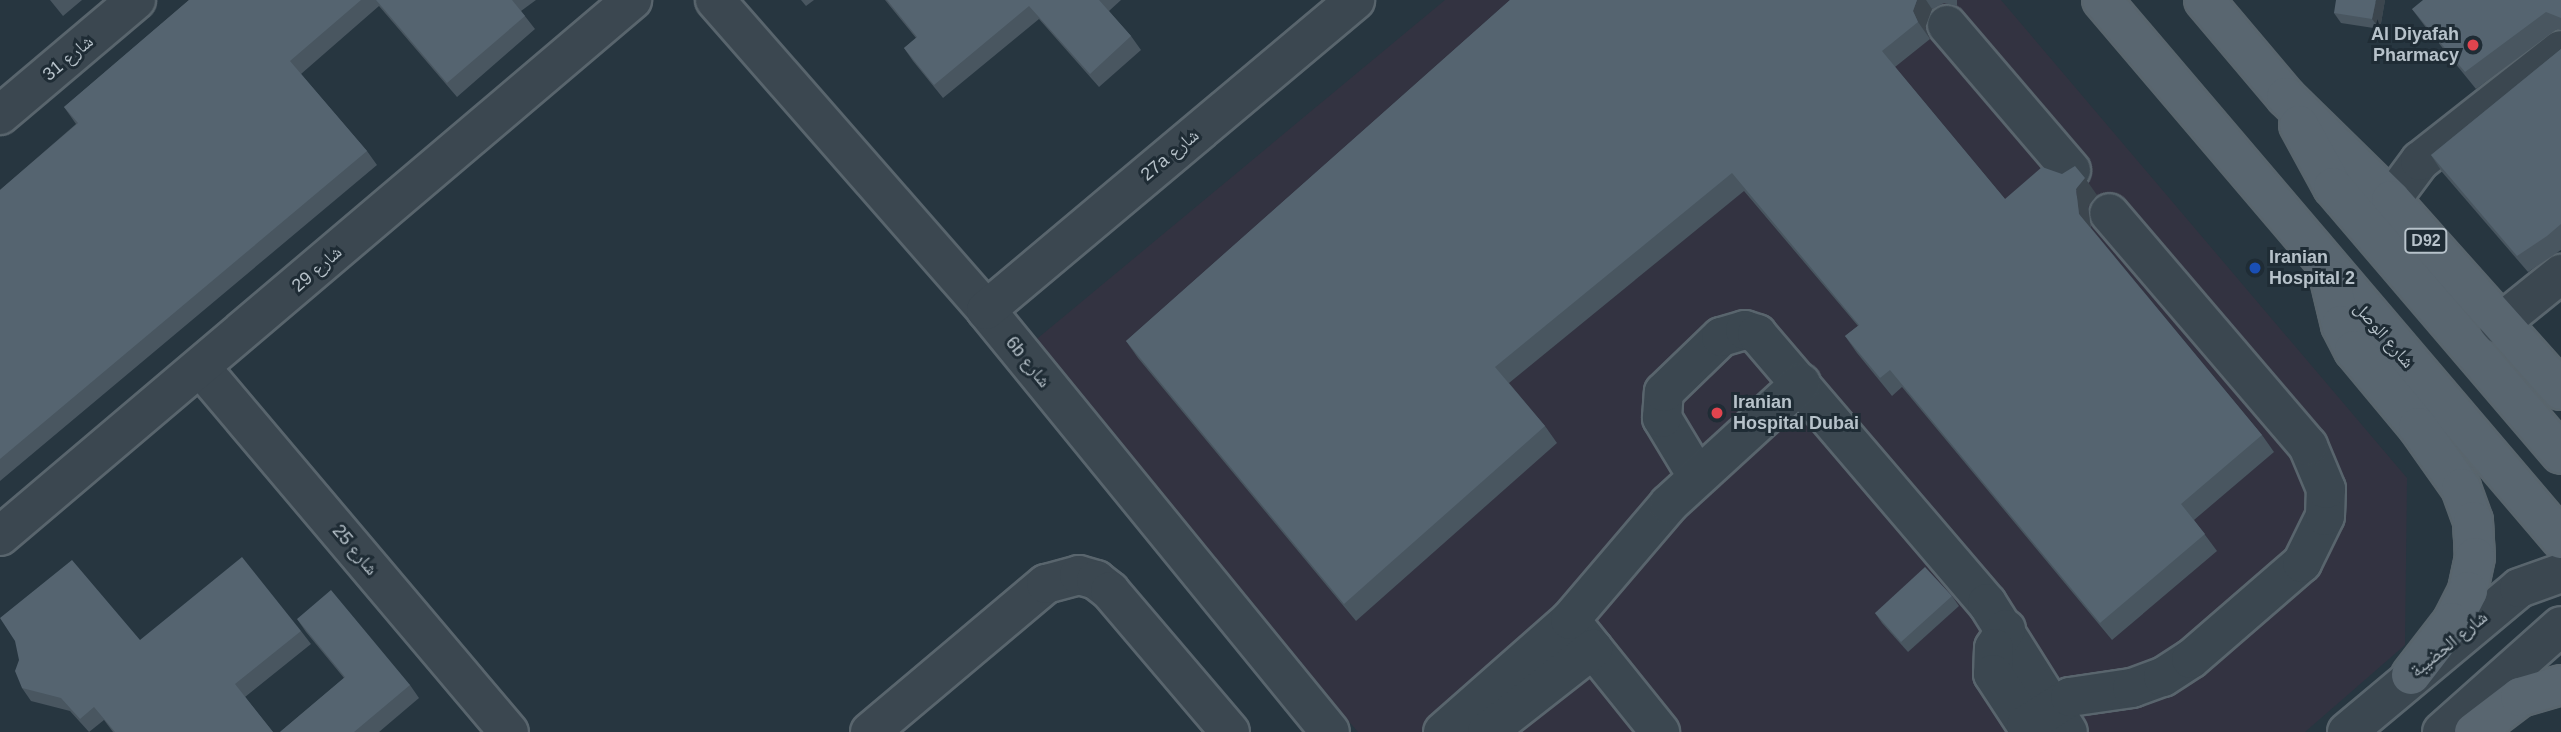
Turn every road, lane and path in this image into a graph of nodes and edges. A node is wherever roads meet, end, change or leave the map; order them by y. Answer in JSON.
{"nodes":[{"id":1,"x":136,"y":0,"type":"edge"},
{"id":2,"x":632,"y":0,"type":"edge"},
{"id":3,"x":715,"y":0,"type":"edge"},
{"id":4,"x":1355,"y":0,"type":"edge"},
{"id":5,"x":2102,"y":0,"type":"edge"},
{"id":6,"x":2204,"y":0,"type":"edge"},
{"id":7,"x":1947,"y":25,"type":"dead end"},
{"id":8,"x":2561,"y":50,"type":"edge"},
{"id":9,"x":2286,"y":97,"type":"junction"},
{"id":10,"x":0,"y":115,"type":"edge"},
{"id":11,"x":2071,"y":170,"type":"edge"},
{"id":12,"x":2391,"y":200,"type":"junction"},
{"id":13,"x":2109,"y":213,"type":"dead end"},
{"id":14,"x":2328,"y":270,"type":"junction"},
{"id":15,"x":2561,"y":274,"type":"edge"},
{"id":16,"x":986,"y":310,"type":"junction"},
{"id":17,"x":2499,"y":324,"type":"junction"},
{"id":18,"x":201,"y":368,"type":"junction"},
{"id":19,"x":1801,"y":383,"type":"junction"},
{"id":20,"x":2557,"y":383,"type":"edge"},
{"id":21,"x":2561,"y":454,"type":"edge"},
{"id":22,"x":1697,"y":476,"type":"junction"},
{"id":23,"x":0,"y":536,"type":"edge"},
{"id":24,"x":2561,"y":539,"type":"edge"},
{"id":25,"x":2561,"y":573,"type":"edge"},
{"id":26,"x":2561,"y":626,"type":"edge"},
{"id":27,"x":1582,"y":635,"type":"junction"},
{"id":28,"x":2411,"y":676,"type":"junction"},
{"id":29,"x":2561,"y":685,"type":"edge"},
{"id":30,"x":2044,"y":724,"type":"edge"},
{"id":31,"x":509,"y":732,"type":"edge"},
{"id":32,"x":870,"y":732,"type":"edge"},
{"id":33,"x":1230,"y":732,"type":"edge"},
{"id":34,"x":1330,"y":732,"type":"edge"},
{"id":35,"x":1443,"y":732,"type":"edge"},
{"id":36,"x":1487,"y":732,"type":"edge"},
{"id":37,"x":1660,"y":732,"type":"edge"},
{"id":38,"x":2347,"y":732,"type":"edge"},
{"id":39,"x":2442,"y":732,"type":"edge"},
{"id":40,"x":2474,"y":732,"type":"edge"}],
"edges":[{"from":1,"to":10,"type":"street","name":"شارع 31"},
{"from":2,"to":18,"type":"street","name":"شارع 29"},
{"from":3,"to":16,"type":"street","name":"6b شارع"},
{"from":4,"to":16,"type":"street","name":"27a شارع"},
{"from":5,"to":14,"type":"main road","name":"شارع الوصل"},
{"from":6,"to":9,"type":"main road","number":"D92"},
{"from":7,"to":11,"type":"street"},
{"from":8,"to":12,"type":"street"},
{"from":9,"to":12,"type":"main road","number":"D92"},
{"from":9,"to":21,"type":"main road"},
{"from":12,"to":17,"type":"main road","number":"D92"},
{"from":13,"to":30,"type":"street"},
{"from":14,"to":24,"type":"main road","name":"شارع الوصل"},
{"from":14,"to":28,"type":"main road"},
{"from":15,"to":17,"type":"street"},
{"from":16,"to":34,"type":"street","name":"6b شارع"},
{"from":17,"to":20,"type":"main road","number":"D92"},
{"from":18,"to":23,"type":"street","name":"شارع 29"},
{"from":18,"to":31,"type":"street","name":"شارع 25"},
{"from":19,"to":22,"type":"street"},
{"from":19,"to":22,"type":"street"},
{"from":19,"to":30,"type":"street"},
{"from":22,"to":27,"type":"street"},
{"from":25,"to":28,"type":"street","name":"شارع الحضيبة"},
{"from":26,"to":39,"type":"street"},
{"from":27,"to":35,"type":"street"},
{"from":27,"to":36,"type":"street"},
{"from":27,"to":37,"type":"street"},
{"from":28,"to":38,"type":"street","name":"شارع الحضيبة"},
{"from":29,"to":40,"type":"main road"},
{"from":32,"to":33,"type":"street"}]}
